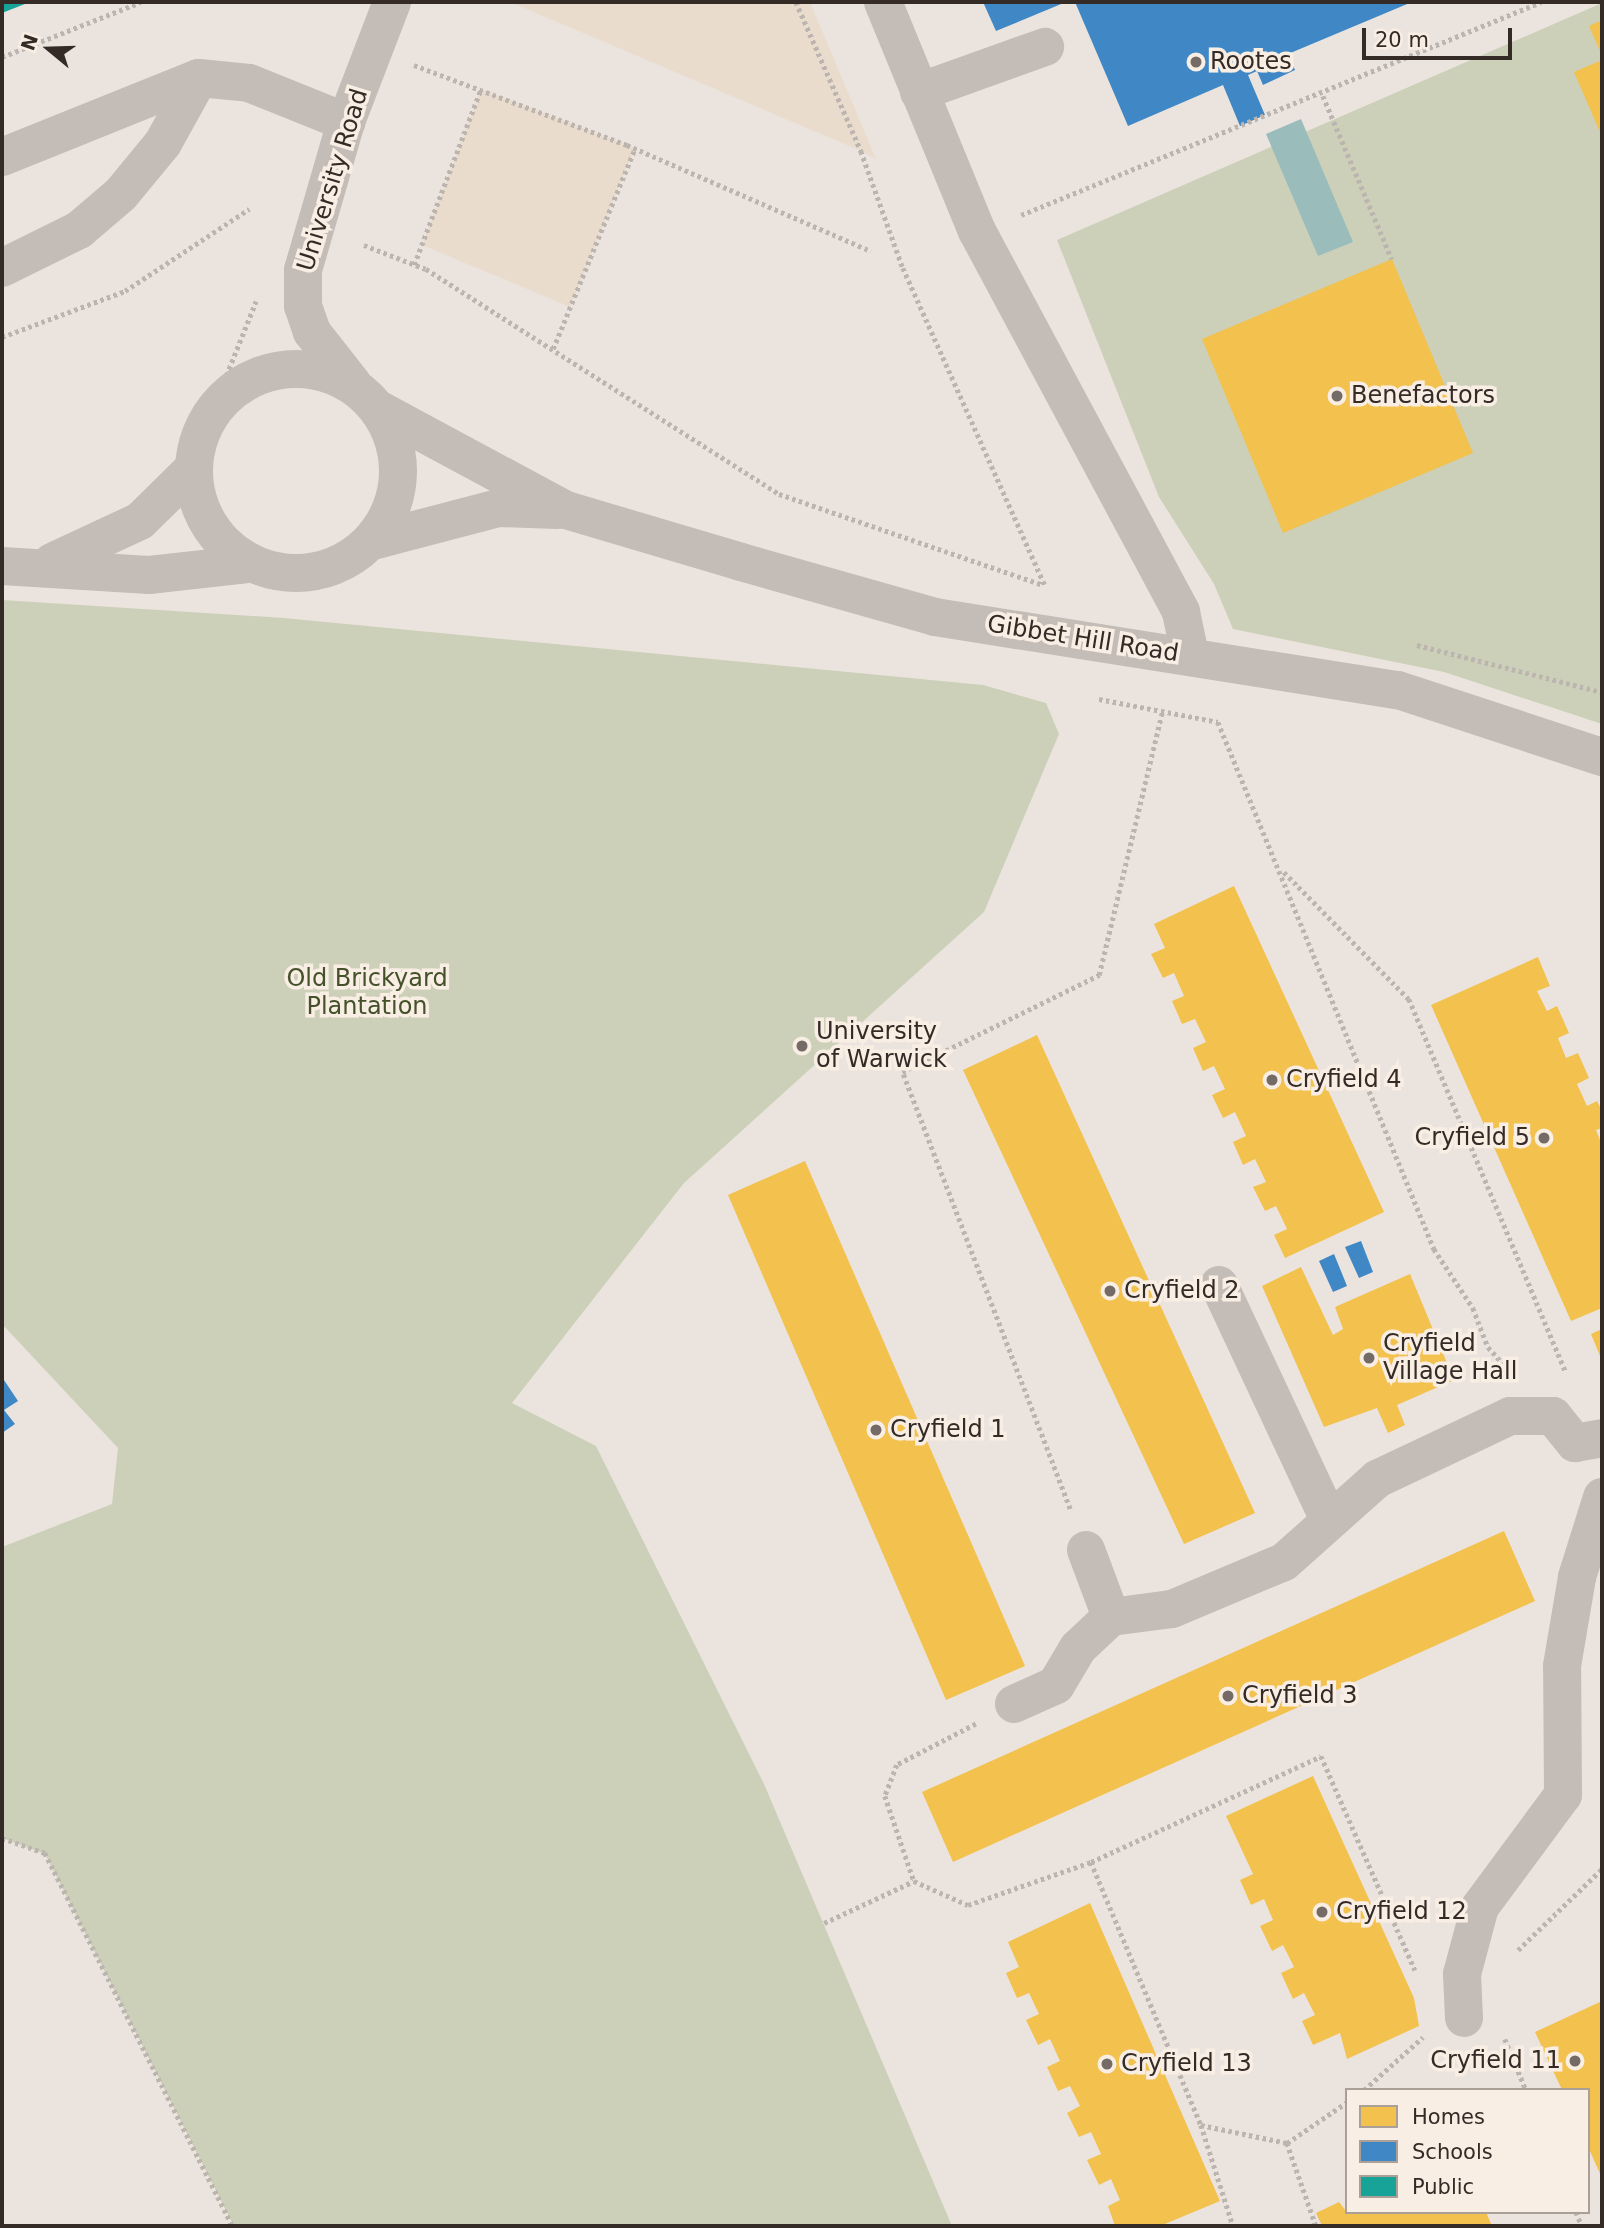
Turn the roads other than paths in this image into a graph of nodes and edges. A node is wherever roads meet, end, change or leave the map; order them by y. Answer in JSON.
{"nodes":[{"id":1,"x":392,"y":2,"type":"edge"},
{"id":2,"x":883,"y":2,"type":"edge"},
{"id":3,"x":1045,"y":47,"type":"dead end"},
{"id":4,"x":199,"y":78,"type":"junction"},
{"id":5,"x":919,"y":92,"type":"junction"},
{"id":6,"x":346,"y":122,"type":"junction"},
{"id":7,"x":2,"y":157,"type":"edge"},
{"id":8,"x":2,"y":268,"type":"edge"},
{"id":9,"x":368,"y":399,"type":"junction"},
{"id":10,"x":193,"y":469,"type":"junction"},
{"id":11,"x":566,"y":510,"type":"junction"},
{"id":12,"x":376,"y":540,"type":"junction"},
{"id":13,"x":249,"y":564,"type":"junction"},
{"id":14,"x":2,"y":566,"type":"edge"},
{"id":15,"x":40,"y":566,"type":"junction"},
{"id":16,"x":1190,"y":655,"type":"junction"},
{"id":17,"x":1602,"y":757,"type":"edge"},
{"id":18,"x":1219,"y":1285,"type":"dead end"},
{"id":19,"x":1602,"y":1438,"type":"edge"},
{"id":20,"x":1602,"y":1497,"type":"edge"},
{"id":21,"x":1328,"y":1518,"type":"junction"},
{"id":22,"x":1086,"y":1550,"type":"road end"},
{"id":23,"x":1111,"y":1617,"type":"junction"},
{"id":24,"x":1014,"y":1704,"type":"road end"},
{"id":25,"x":1464,"y":2018,"type":"dead end"}],
"edges":[{"from":1,"to":6,"type":"street","name":"University Road"},
{"from":2,"to":5,"type":"street"},
{"from":3,"to":5,"type":"street"},
{"from":4,"to":6,"type":"street"},
{"from":4,"to":7,"type":"street"},
{"from":4,"to":8,"type":"street"},
{"from":5,"to":16,"type":"street"},
{"from":6,"to":9,"type":"street","name":"University Road"},
{"from":9,"to":10,"type":"street"},
{"from":9,"to":11,"type":"street","name":"Gibbet Hill Road"},
{"from":9,"to":12,"type":"street"},
{"from":10,"to":13,"type":"street"},
{"from":10,"to":15,"type":"street"},
{"from":11,"to":12,"type":"street","name":"Gibbet Hill Road"},
{"from":11,"to":16,"type":"street","name":"Gibbet Hill Road"},
{"from":12,"to":13,"type":"street"},
{"from":13,"to":15,"type":"street"},
{"from":14,"to":15,"type":"street"},
{"from":16,"to":17,"type":"street","name":"Gibbet Hill Road"},
{"from":18,"to":21,"type":"street"},
{"from":19,"to":21,"type":"street"},
{"from":20,"to":25,"type":"street"},
{"from":21,"to":23,"type":"street"},
{"from":22,"to":23,"type":"street"},
{"from":23,"to":24,"type":"street"}]}
